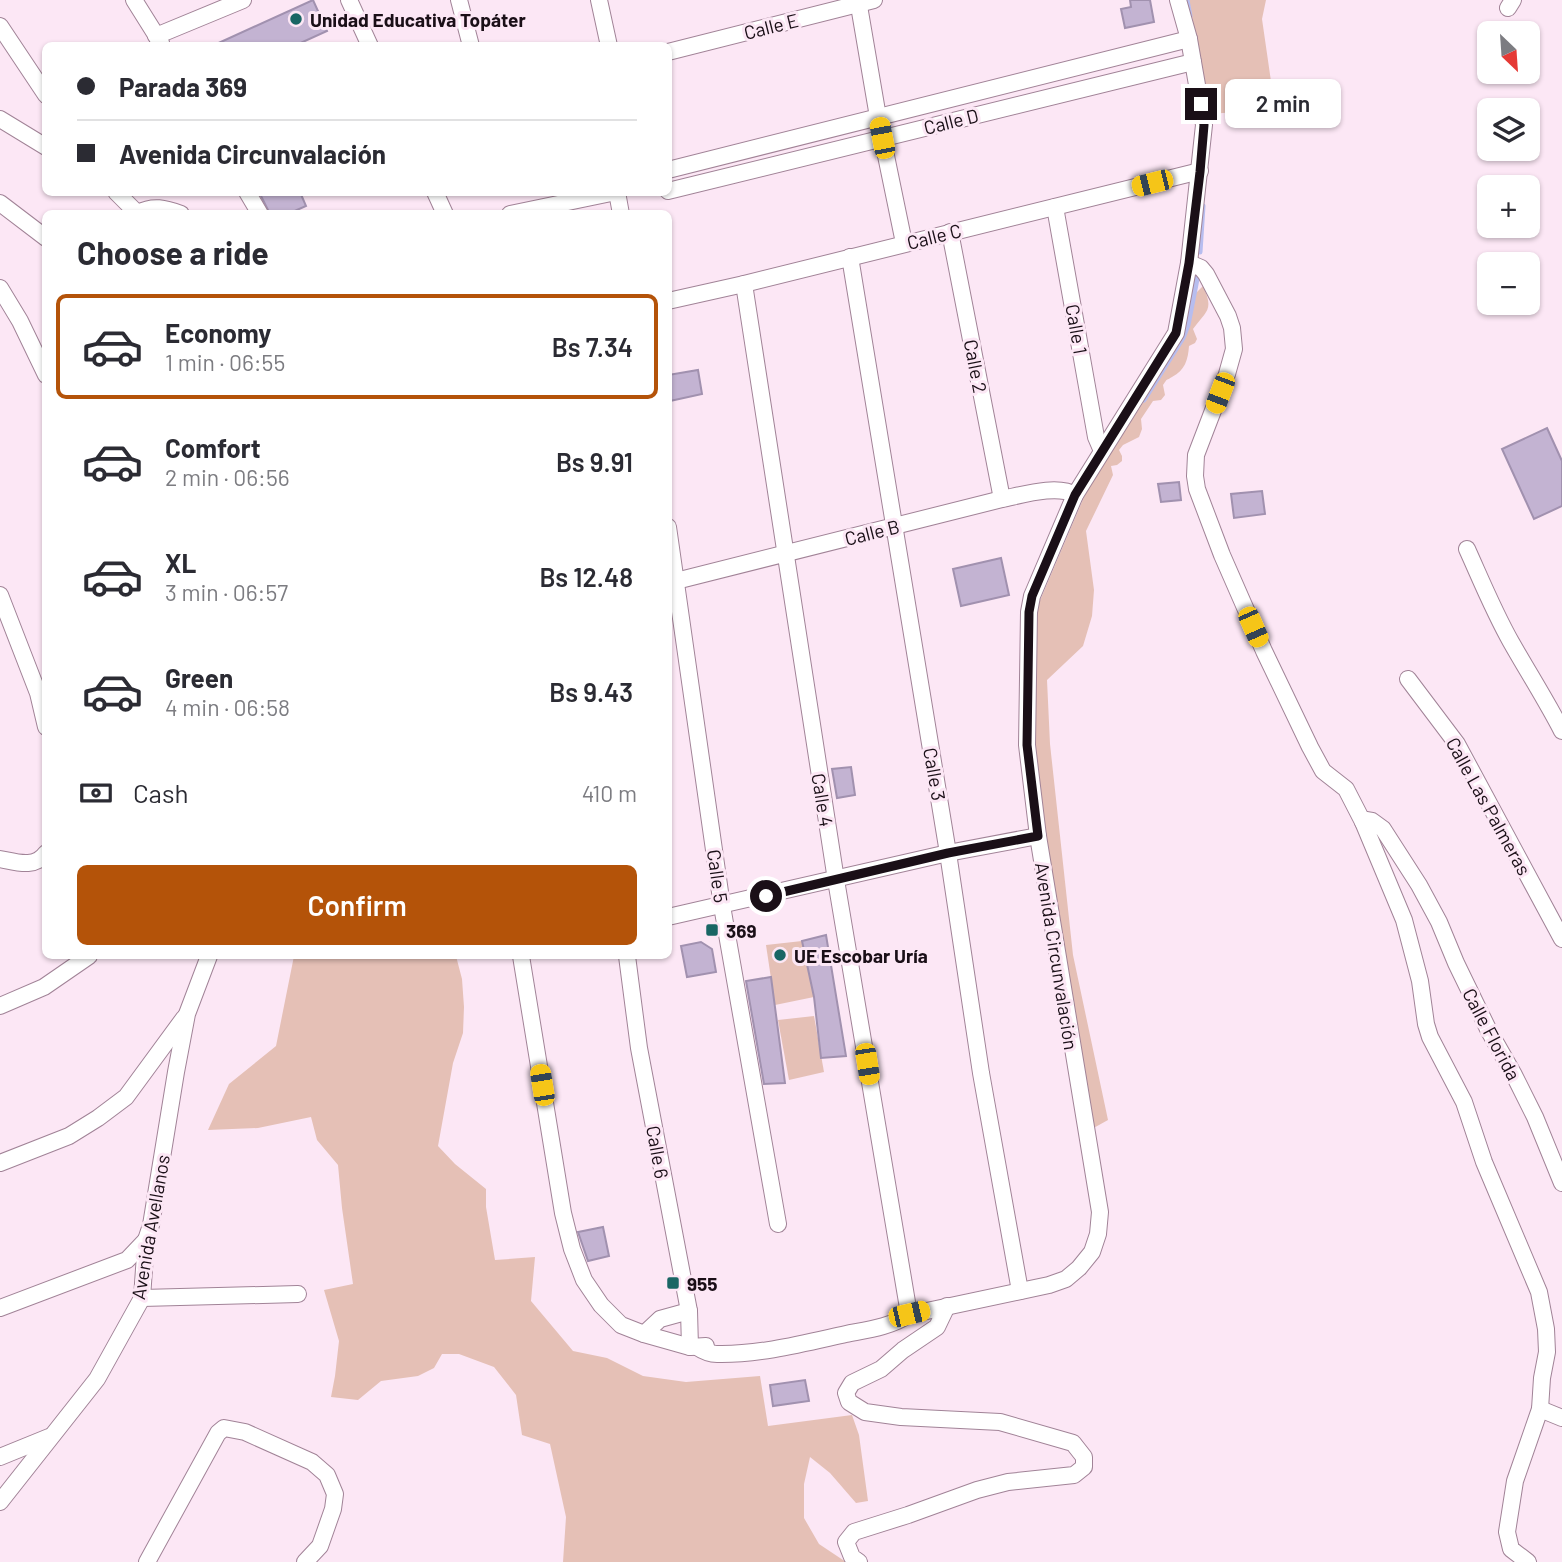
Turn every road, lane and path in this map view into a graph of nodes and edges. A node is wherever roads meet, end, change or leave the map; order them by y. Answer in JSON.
{"nodes":[{"id":1,"x":134,"y":0,"type":"edge"},
{"id":2,"x":243,"y":0,"type":"edge"},
{"id":3,"x":349,"y":0,"type":"edge"},
{"id":4,"x":460,"y":0,"type":"edge"},
{"id":5,"x":599,"y":0,"type":"edge"},
{"id":6,"x":1178,"y":0,"type":"edge"},
{"id":7,"x":864,"y":1,"type":"edge"},
{"id":8,"x":0,"y":26,"type":"edge"},
{"id":9,"x":1189,"y":39,"type":"junction"},
{"id":10,"x":159,"y":41,"type":"edge"},
{"id":11,"x":368,"y":42,"type":"edge"},
{"id":12,"x":470,"y":42,"type":"edge"},
{"id":13,"x":608,"y":42,"type":"edge"},
{"id":14,"x":672,"y":51,"type":"edge"},
{"id":15,"x":1193,"y":62,"type":"junction"},
{"id":16,"x":42,"y":89,"type":"edge"},
{"id":17,"x":878,"y":117,"type":"junction"},
{"id":18,"x":0,"y":119,"type":"edge"},
{"id":19,"x":882,"y":138,"type":"junction"},
{"id":20,"x":42,"y":141,"type":"edge"},
{"id":21,"x":672,"y":169,"type":"edge"},
{"id":22,"x":1200,"y":172,"type":"junction"},
{"id":23,"x":672,"y":190,"type":"edge"},
{"id":24,"x":120,"y":196,"type":"edge"},
{"id":25,"x":598,"y":196,"type":"edge"},
{"id":26,"x":0,"y":203,"type":"edge"},
{"id":27,"x":1055,"y":206,"type":"junction"},
{"id":28,"x":135,"y":210,"type":"edge"},
{"id":29,"x":144,"y":210,"type":"edge"},
{"id":30,"x":171,"y":210,"type":"edge"},
{"id":31,"x":529,"y":210,"type":"edge"},
{"id":32,"x":950,"y":232,"type":"junction"},
{"id":33,"x":42,"y":235,"type":"edge"},
{"id":34,"x":904,"y":243,"type":"junction"},
{"id":35,"x":850,"y":257,"type":"junction"},
{"id":36,"x":1189,"y":263,"type":"junction"},
{"id":37,"x":744,"y":284,"type":"junction"},
{"id":38,"x":0,"y":289,"type":"edge"},
{"id":39,"x":672,"y":300,"type":"edge"},
{"id":40,"x":42,"y":368,"type":"edge"},
{"id":41,"x":1102,"y":451,"type":"junction"},
{"id":42,"x":1075,"y":495,"type":"junction"},
{"id":43,"x":1002,"y":499,"type":"junction"},
{"id":44,"x":893,"y":526,"type":"junction"},
{"id":45,"x":1467,"y":549,"type":"dead end"},
{"id":46,"x":786,"y":554,"type":"junction"},
{"id":47,"x":673,"y":582,"type":"edge"},
{"id":48,"x":0,"y":595,"type":"edge"},
{"id":49,"x":1408,"y":679,"type":"dead end"},
{"id":50,"x":42,"y":710,"type":"edge"},
{"id":51,"x":1562,"y":731,"type":"edge"},
{"id":52,"x":1363,"y":822,"type":"junction"},
{"id":53,"x":1038,"y":836,"type":"junction"},
{"id":54,"x":948,"y":853,"type":"junction"},
{"id":55,"x":42,"y":858,"type":"edge"},
{"id":56,"x":0,"y":859,"type":"edge"},
{"id":57,"x":836,"y":880,"type":"junction"},
{"id":58,"x":722,"y":906,"type":"junction"},
{"id":59,"x":672,"y":916,"type":"edge"},
{"id":60,"x":1562,"y":939,"type":"edge"},
{"id":61,"x":85,"y":959,"type":"edge"},
{"id":62,"x":208,"y":959,"type":"edge"},
{"id":63,"x":522,"y":959,"type":"edge"},
{"id":64,"x":627,"y":959,"type":"edge"},
{"id":65,"x":0,"y":1006,"type":"edge"},
{"id":66,"x":187,"y":1014,"type":"junction"},
{"id":67,"x":0,"y":1163,"type":"edge"},
{"id":68,"x":1562,"y":1183,"type":"edge"},
{"id":69,"x":778,"y":1224,"type":"dead end"},
{"id":70,"x":146,"y":1240,"type":"junction"},
{"id":71,"x":1020,"y":1291,"type":"junction"},
{"id":72,"x":298,"y":1294,"type":"dead end"},
{"id":73,"x":142,"y":1298,"type":"junction"},
{"id":74,"x":947,"y":1306,"type":"junction"},
{"id":75,"x":0,"y":1308,"type":"edge"},
{"id":76,"x":689,"y":1311,"type":"junction"},
{"id":77,"x":908,"y":1314,"type":"junction"},
{"id":78,"x":644,"y":1334,"type":"junction"},
{"id":79,"x":694,"y":1347,"type":"junction"},
{"id":80,"x":1540,"y":1409,"type":"junction"},
{"id":81,"x":1562,"y":1418,"type":"edge"},
{"id":82,"x":50,"y":1436,"type":"junction"},
{"id":83,"x":0,"y":1457,"type":"edge"},
{"id":84,"x":0,"y":1502,"type":"edge"},
{"id":85,"x":146,"y":1562,"type":"edge"},
{"id":86,"x":305,"y":1562,"type":"edge"},
{"id":87,"x":859,"y":1562,"type":"edge"},
{"id":88,"x":1528,"y":1562,"type":"edge"}],
"edges":[{"from":1,"to":10,"type":"street"},
{"from":2,"to":10,"type":"street"},
{"from":3,"to":11,"type":"street"},
{"from":4,"to":12,"type":"street"},
{"from":5,"to":13,"type":"street"},
{"from":6,"to":9,"type":"street","name":"Avenida Circunvalación"},
{"from":7,"to":14,"type":"street","name":"Calle E"},
{"from":7,"to":17,"type":"street"},
{"from":8,"to":16,"type":"street"},
{"from":9,"to":15,"type":"street","name":"Avenida Circunvalación"},
{"from":9,"to":17,"type":"street","name":"Calle D"},
{"from":15,"to":19,"type":"street","name":"Calle D"},
{"from":15,"to":22,"type":"street","name":"Avenida Circunvalación"},
{"from":17,"to":19,"type":"street"},
{"from":17,"to":21,"type":"street","name":"Calle D"},
{"from":18,"to":20,"type":"street"},
{"from":19,"to":23,"type":"street","name":"Calle D"},
{"from":19,"to":34,"type":"street"},
{"from":22,"to":27,"type":"street","name":"Calle C"},
{"from":22,"to":36,"type":"street","name":"Avenida Circunvalación"},
{"from":24,"to":28,"type":"street"},
{"from":25,"to":31,"type":"street"},
{"from":26,"to":33,"type":"street"},
{"from":27,"to":32,"type":"street","name":"Calle C"},
{"from":27,"to":41,"type":"street","name":"Calle 1"},
{"from":29,"to":30,"type":"street"},
{"from":32,"to":34,"type":"street","name":"Calle C"},
{"from":32,"to":43,"type":"street","name":"Calle 2"},
{"from":34,"to":35,"type":"street","name":"Calle C"},
{"from":35,"to":37,"type":"street","name":"Calle C"},
{"from":35,"to":44,"type":"street","name":"Calle 3"},
{"from":36,"to":41,"type":"street","name":"Avenida Circunvalación"},
{"from":36,"to":52,"type":"street"},
{"from":37,"to":39,"type":"street","name":"Calle C"},
{"from":37,"to":46,"type":"street","name":"Calle 4"},
{"from":38,"to":40,"type":"street"},
{"from":41,"to":42,"type":"street","name":"Avenida Circunvalación"},
{"from":42,"to":43,"type":"street","name":"Calle B"},
{"from":42,"to":53,"type":"street","name":"Avenida Circunvalación"},
{"from":43,"to":44,"type":"street","name":"Calle B"},
{"from":44,"to":46,"type":"street","name":"Calle B"},
{"from":44,"to":54,"type":"street","name":"Calle 3"},
{"from":45,"to":51,"type":"street"},
{"from":46,"to":47,"type":"street","name":"Calle B"},
{"from":46,"to":57,"type":"street","name":"Calle 4"},
{"from":47,"to":58,"type":"street","name":"Calle 5"},
{"from":48,"to":50,"type":"street"},
{"from":49,"to":60,"type":"street","name":"Calle Las Palmeras"},
{"from":52,"to":68,"type":"street","name":"Calle Florida"},
{"from":52,"to":80,"type":"street"},
{"from":53,"to":54,"type":"street"},
{"from":53,"to":71,"type":"street","name":"Avenida Circunvalación"},
{"from":54,"to":57,"type":"street"},
{"from":54,"to":71,"type":"street","name":"Calle 3"},
{"from":55,"to":56,"type":"street"},
{"from":57,"to":58,"type":"street"},
{"from":57,"to":77,"type":"street","name":"Calle 4"},
{"from":58,"to":59,"type":"street"},
{"from":58,"to":69,"type":"street","name":"Calle 5"},
{"from":61,"to":65,"type":"street"},
{"from":62,"to":66,"type":"street","name":"Avenida Avellanos"},
{"from":63,"to":78,"type":"street"},
{"from":64,"to":76,"type":"street","name":"Calle 6"},
{"from":66,"to":67,"type":"street"},
{"from":66,"to":70,"type":"street","name":"Avenida Avellanos"},
{"from":70,"to":73,"type":"street","name":"Avenida Avellanos"},
{"from":70,"to":75,"type":"street"},
{"from":71,"to":74,"type":"street","name":"Avenida Circunvalación"},
{"from":72,"to":73,"type":"street"},
{"from":73,"to":82,"type":"street","name":"Avenida Avellanos"},
{"from":74,"to":77,"type":"street","name":"Avenida Circunvalación"},
{"from":74,"to":87,"type":"street"},
{"from":76,"to":78,"type":"street"},
{"from":76,"to":79,"type":"street","name":"Calle 6"},
{"from":77,"to":79,"type":"street","name":"Avenida Circunvalación"},
{"from":78,"to":79,"type":"street"},
{"from":80,"to":81,"type":"street"},
{"from":80,"to":88,"type":"street"},
{"from":82,"to":83,"type":"street"},
{"from":82,"to":84,"type":"street","name":"Avenida Avellanos"},
{"from":85,"to":86,"type":"street"}]}
